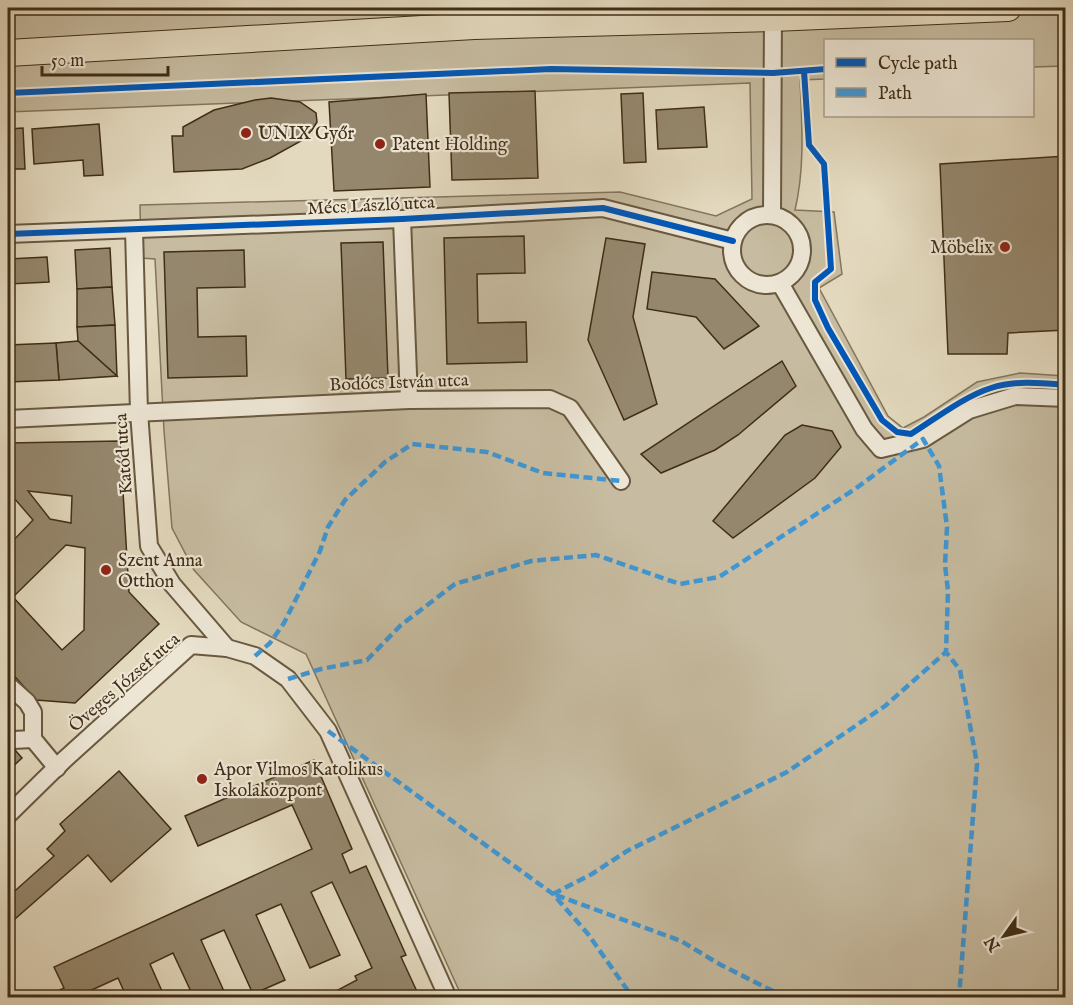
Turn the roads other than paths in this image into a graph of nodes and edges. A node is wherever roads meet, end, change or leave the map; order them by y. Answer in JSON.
{"nodes":[{"id":1,"x":1008,"y":8,"type":"edge"},
{"id":2,"x":773,"y":13,"type":"edge"},
{"id":3,"x":8,"y":53,"type":"edge"},
{"id":4,"x":772,"y":215,"type":"junction"},
{"id":5,"x":402,"y":219,"type":"junction"},
{"id":6,"x":134,"y":230,"type":"junction"},
{"id":7,"x":8,"y":234,"type":"edge"},
{"id":8,"x":732,"y":241,"type":"junction"},
{"id":9,"x":780,"y":283,"type":"junction"},
{"id":10,"x":1065,"y":399,"type":"edge"},
{"id":11,"x":409,"y":400,"type":"junction"},
{"id":12,"x":139,"y":412,"type":"junction"},
{"id":13,"x":8,"y":419,"type":"edge"},
{"id":14,"x":621,"y":481,"type":"dead end"},
{"id":15,"x":227,"y":648,"type":"junction"},
{"id":16,"x":8,"y":685,"type":"edge"},
{"id":17,"x":8,"y":737,"type":"edge"},
{"id":18,"x":33,"y":739,"type":"junction"},
{"id":19,"x":57,"y":768,"type":"junction"},
{"id":20,"x":8,"y":815,"type":"edge"},
{"id":21,"x":448,"y":998,"type":"edge"}],
"edges":[{"from":1,"to":2,"type":"main road"},
{"from":2,"to":3,"type":"main road"},
{"from":2,"to":4,"type":"street"},
{"from":4,"to":8,"type":"street"},
{"from":4,"to":9,"type":"street"},
{"from":5,"to":6,"type":"street","name":"Mécs László utca"},
{"from":5,"to":8,"type":"street","name":"Mécs László utca"},
{"from":5,"to":11,"type":"street"},
{"from":6,"to":7,"type":"street","name":"Mécs László utca"},
{"from":6,"to":12,"type":"street","name":"Katód utca"},
{"from":8,"to":9,"type":"street"},
{"from":9,"to":10,"type":"street"},
{"from":11,"to":12,"type":"street","name":"Bodócs István utca"},
{"from":11,"to":14,"type":"street","name":"Bodócs István utca"},
{"from":12,"to":13,"type":"street","name":"Bodócs István utca"},
{"from":12,"to":15,"type":"street","name":"Katód utca"},
{"from":15,"to":19,"type":"street","name":"Öveges József utca"},
{"from":15,"to":21,"type":"street","name":"Öveges József utca"},
{"from":16,"to":18,"type":"street"},
{"from":17,"to":18,"type":"street"},
{"from":18,"to":19,"type":"street"},
{"from":19,"to":20,"type":"street","name":"Öveges József utca"}]}
